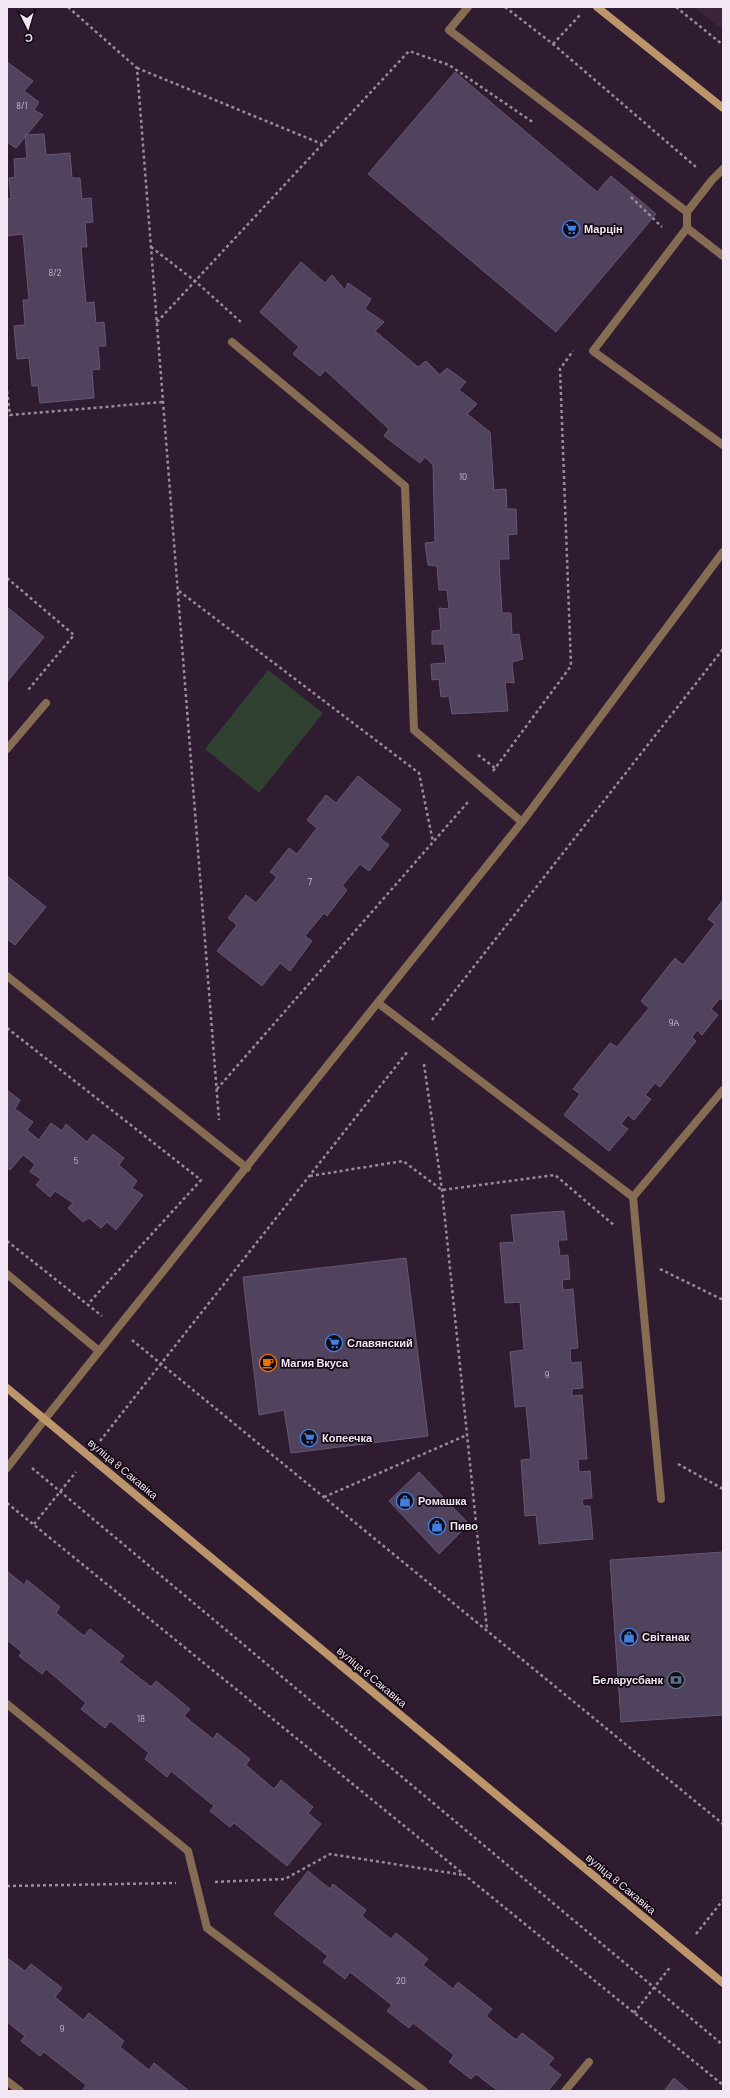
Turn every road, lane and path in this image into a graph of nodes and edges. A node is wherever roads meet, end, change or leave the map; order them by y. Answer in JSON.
{"nodes":[{"id":1,"x":68,"y":7,"type":"edge"},
{"id":2,"x":468,"y":7,"type":"edge"},
{"id":3,"x":505,"y":7,"type":"edge"},
{"id":4,"x":597,"y":7,"type":"edge"},
{"id":5,"x":676,"y":7,"type":"edge"},
{"id":6,"x":582,"y":12,"type":"dead end"},
{"id":7,"x":553,"y":44,"type":"junction"},
{"id":8,"x":723,"y":45,"type":"edge"},
{"id":9,"x":138,"y":68,"type":"junction"},
{"id":10,"x":723,"y":108,"type":"edge"},
{"id":11,"x":535,"y":123,"type":"dead end"},
{"id":12,"x":322,"y":144,"type":"junction"},
{"id":13,"x":723,"y":169,"type":"edge"},
{"id":14,"x":712,"y":180,"type":"junction"},
{"id":15,"x":628,"y":194,"type":"dead end"},
{"id":16,"x":687,"y":212,"type":"junction"},
{"id":17,"x":687,"y":228,"type":"junction"},
{"id":18,"x":667,"y":231,"type":"dead end"},
{"id":19,"x":151,"y":247,"type":"junction"},
{"id":20,"x":723,"y":256,"type":"edge"},
{"id":21,"x":195,"y":281,"type":"junction"},
{"id":22,"x":157,"y":322,"type":"junction"},
{"id":23,"x":248,"y":329,"type":"dead end"},
{"id":24,"x":232,"y":342,"type":"dead end"},
{"id":25,"x":574,"y":350,"type":"dead end"},
{"id":26,"x":7,"y":391,"type":"edge"},
{"id":27,"x":164,"y":402,"type":"junction"},
{"id":28,"x":722,"y":443,"type":"edge"},
{"id":29,"x":723,"y":552,"type":"edge"},
{"id":30,"x":7,"y":578,"type":"edge"},
{"id":31,"x":178,"y":591,"type":"junction"},
{"id":32,"x":723,"y":649,"type":"edge"},
{"id":33,"x":26,"y":692,"type":"dead end"},
{"id":34,"x":46,"y":703,"type":"dead end"},
{"id":35,"x":7,"y":749,"type":"edge"},
{"id":36,"x":472,"y":751,"type":"dead end"},
{"id":37,"x":495,"y":768,"type":"junction"},
{"id":38,"x":481,"y":787,"type":"junction"},
{"id":39,"x":522,"y":822,"type":"junction"},
{"id":40,"x":433,"y":842,"type":"junction"},
{"id":41,"x":7,"y":976,"type":"edge"},
{"id":42,"x":378,"y":1003,"type":"junction"},
{"id":43,"x":7,"y":1028,"type":"edge"},
{"id":44,"x":420,"y":1035,"type":"junction"},
{"id":45,"x":217,"y":1089,"type":"junction"},
{"id":46,"x":723,"y":1090,"type":"edge"},
{"id":47,"x":222,"y":1148,"type":"junction"},
{"id":48,"x":247,"y":1168,"type":"junction"},
{"id":49,"x":310,"y":1176,"type":"junction"},
{"id":50,"x":442,"y":1190,"type":"junction"},
{"id":51,"x":633,"y":1198,"type":"junction"},
{"id":52,"x":616,"y":1228,"type":"dead end"},
{"id":53,"x":7,"y":1241,"type":"edge"},
{"id":54,"x":638,"y":1259,"type":"junction"},
{"id":55,"x":7,"y":1274,"type":"edge"},
{"id":56,"x":723,"y":1300,"type":"edge"},
{"id":57,"x":88,"y":1304,"type":"junction"},
{"id":58,"x":118,"y":1328,"type":"junction"},
{"id":59,"x":99,"y":1351,"type":"junction"},
{"id":60,"x":162,"y":1365,"type":"junction"},
{"id":61,"x":7,"y":1388,"type":"edge"},
{"id":62,"x":45,"y":1419,"type":"junction"},
{"id":63,"x":467,"y":1435,"type":"junction"},
{"id":64,"x":657,"y":1451,"type":"junction"},
{"id":65,"x":17,"y":1456,"type":"junction"},
{"id":66,"x":7,"y":1468,"type":"edge"},
{"id":67,"x":723,"y":1489,"type":"edge"},
{"id":68,"x":324,"y":1497,"type":"junction"},
{"id":69,"x":661,"y":1499,"type":"dead end"},
{"id":70,"x":7,"y":1503,"type":"edge"},
{"id":71,"x":487,"y":1630,"type":"junction"},
{"id":72,"x":7,"y":1704,"type":"edge"},
{"id":73,"x":723,"y":1824,"type":"edge"},
{"id":74,"x":465,"y":1876,"type":"junction"},
{"id":75,"x":195,"y":1883,"type":"junction"},
{"id":76,"x":7,"y":1886,"type":"edge"},
{"id":77,"x":723,"y":1983,"type":"edge"},
{"id":78,"x":723,"y":2044,"type":"edge"},
{"id":79,"x":590,"y":2062,"type":"dead end"},
{"id":80,"x":7,"y":2080,"type":"edge"},
{"id":81,"x":723,"y":2085,"type":"edge"},
{"id":82,"x":20,"y":2091,"type":"edge"},
{"id":83,"x":424,"y":2091,"type":"edge"},
{"id":84,"x":565,"y":2091,"type":"edge"}],
"edges":[{"from":1,"to":9,"type":"path"},
{"from":2,"to":16,"type":"street"},
{"from":3,"to":7,"type":"path"},
{"from":4,"to":10,"type":"main road"},
{"from":5,"to":8,"type":"path"},
{"from":6,"to":7,"type":"path"},
{"from":7,"to":14,"type":"path"},
{"from":9,"to":12,"type":"path"},
{"from":9,"to":19,"type":"path"},
{"from":11,"to":12,"type":"path"},
{"from":12,"to":21,"type":"path"},
{"from":13,"to":14,"type":"street"},
{"from":14,"to":16,"type":"street"},
{"from":15,"to":18,"type":"path"},
{"from":16,"to":17,"type":"street"},
{"from":17,"to":20,"type":"street"},
{"from":17,"to":28,"type":"street"},
{"from":19,"to":21,"type":"path"},
{"from":19,"to":22,"type":"path"},
{"from":21,"to":22,"type":"path"},
{"from":21,"to":23,"type":"path"},
{"from":22,"to":27,"type":"path"},
{"from":24,"to":38,"type":"street"},
{"from":25,"to":37,"type":"path"},
{"from":26,"to":27,"type":"path"},
{"from":27,"to":31,"type":"path"},
{"from":29,"to":39,"type":"street"},
{"from":30,"to":33,"type":"path"},
{"from":31,"to":40,"type":"path"},
{"from":31,"to":45,"type":"path"},
{"from":32,"to":44,"type":"path"},
{"from":34,"to":35,"type":"street"},
{"from":36,"to":37,"type":"path"},
{"from":37,"to":38,"type":"path"},
{"from":38,"to":39,"type":"street"},
{"from":38,"to":40,"type":"path"},
{"from":39,"to":42,"type":"street"},
{"from":40,"to":45,"type":"path"},
{"from":41,"to":47,"type":"street"},
{"from":42,"to":44,"type":"street"},
{"from":42,"to":48,"type":"street"},
{"from":43,"to":57,"type":"path"},
{"from":44,"to":49,"type":"path"},
{"from":44,"to":50,"type":"path"},
{"from":44,"to":51,"type":"street"},
{"from":45,"to":47,"type":"path"},
{"from":46,"to":51,"type":"street"},
{"from":47,"to":48,"type":"street"},
{"from":48,"to":58,"type":"street"},
{"from":49,"to":50,"type":"path"},
{"from":49,"to":60,"type":"path"},
{"from":50,"to":52,"type":"path"},
{"from":50,"to":63,"type":"path"},
{"from":51,"to":54,"type":"street"},
{"from":53,"to":57,"type":"path"},
{"from":54,"to":56,"type":"path"},
{"from":54,"to":64,"type":"street"},
{"from":55,"to":59,"type":"street"},
{"from":57,"to":58,"type":"path"},
{"from":58,"to":59,"type":"street"},
{"from":58,"to":60,"type":"path"},
{"from":59,"to":62,"type":"street"},
{"from":60,"to":68,"type":"path"},
{"from":61,"to":62,"type":"main road","name":"вуліца 8 Сакавіка"},
{"from":62,"to":65,"type":"street"},
{"from":62,"to":77,"type":"main road","name":"вуліца 8 Сакавіка"},
{"from":63,"to":68,"type":"path"},
{"from":63,"to":71,"type":"path"},
{"from":64,"to":67,"type":"path"},
{"from":64,"to":69,"type":"street"},
{"from":65,"to":66,"type":"street"},
{"from":65,"to":78,"type":"path"},
{"from":68,"to":71,"type":"path"},
{"from":70,"to":74,"type":"path"},
{"from":71,"to":73,"type":"path"},
{"from":72,"to":75,"type":"street"},
{"from":74,"to":75,"type":"path"},
{"from":74,"to":81,"type":"path"},
{"from":75,"to":76,"type":"path"},
{"from":75,"to":83,"type":"street"},
{"from":79,"to":84,"type":"street"},
{"from":80,"to":82,"type":"street"}]}
